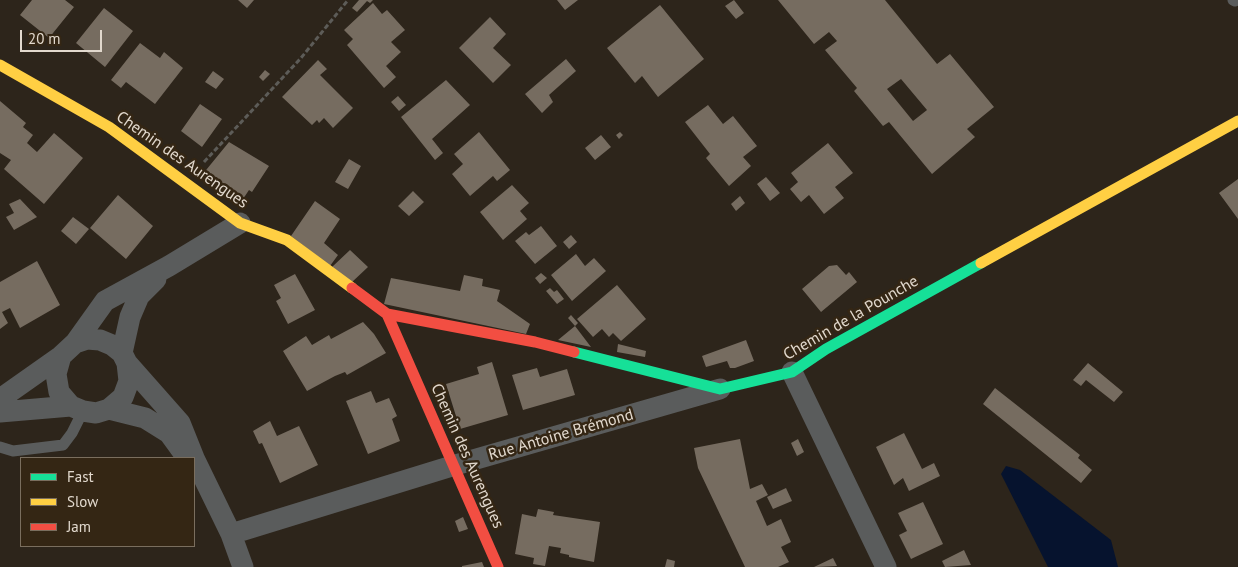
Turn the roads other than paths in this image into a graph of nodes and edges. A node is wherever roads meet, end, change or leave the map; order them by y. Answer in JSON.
{"nodes":[{"id":1,"x":0,"y":65,"type":"edge"},
{"id":2,"x":1238,"y":122,"type":"edge"},
{"id":3,"x":240,"y":223,"type":"junction"},
{"id":4,"x":169,"y":266,"type":"junction"},
{"id":5,"x":387,"y":314,"type":"junction"},
{"id":6,"x":68,"y":350,"type":"junction"},
{"id":7,"x":124,"y":358,"type":"junction"},
{"id":8,"x":792,"y":372,"type":"junction"},
{"id":9,"x":720,"y":389,"type":"junction"},
{"id":10,"x":0,"y":399,"type":"edge"},
{"id":11,"x":77,"y":409,"type":"junction"},
{"id":12,"x":109,"y":409,"type":"junction"},
{"id":13,"x":0,"y":412,"type":"edge"},
{"id":14,"x":0,"y":446,"type":"edge"},
{"id":15,"x":189,"y":457,"type":"edge"},
{"id":16,"x":192,"y":457,"type":"edge"},
{"id":17,"x":195,"y":465,"type":"edge"},
{"id":18,"x":452,"y":466,"type":"junction"},
{"id":19,"x":231,"y":534,"type":"junction"},
{"id":20,"x":243,"y":567,"type":"edge"},
{"id":21,"x":498,"y":567,"type":"edge"},
{"id":22,"x":886,"y":567,"type":"edge"}],
"edges":[{"from":1,"to":3,"type":"street","name":"Chemin des Aurengues"},
{"from":2,"to":8,"type":"street","name":"Chemin de la Pounche"},
{"from":3,"to":4,"type":"street"},
{"from":3,"to":5,"type":"street","name":"Chemin des Aurengues"},
{"from":4,"to":6,"type":"street"},
{"from":4,"to":7,"type":"street"},
{"from":5,"to":9,"type":"street","name":"Chemin de la Pounche"},
{"from":5,"to":18,"type":"street","name":"Chemin des Aurengues"},
{"from":6,"to":7,"type":"street"},
{"from":6,"to":10,"type":"street"},
{"from":6,"to":11,"type":"street"},
{"from":7,"to":12,"type":"street"},
{"from":7,"to":16,"type":"street"},
{"from":8,"to":9,"type":"street","name":"Chemin de la Pounche"},
{"from":8,"to":22,"type":"street"},
{"from":9,"to":18,"type":"street","name":"Rue Antoine Brémond"},
{"from":11,"to":12,"type":"street"},
{"from":11,"to":13,"type":"street"},
{"from":11,"to":14,"type":"lane"},
{"from":12,"to":15,"type":"street"},
{"from":17,"to":19,"type":"street"},
{"from":18,"to":19,"type":"street","name":"Rue Antoine Brémond"},
{"from":18,"to":21,"type":"street","name":"Chemin des Aurengues"},
{"from":19,"to":20,"type":"street"}]}
